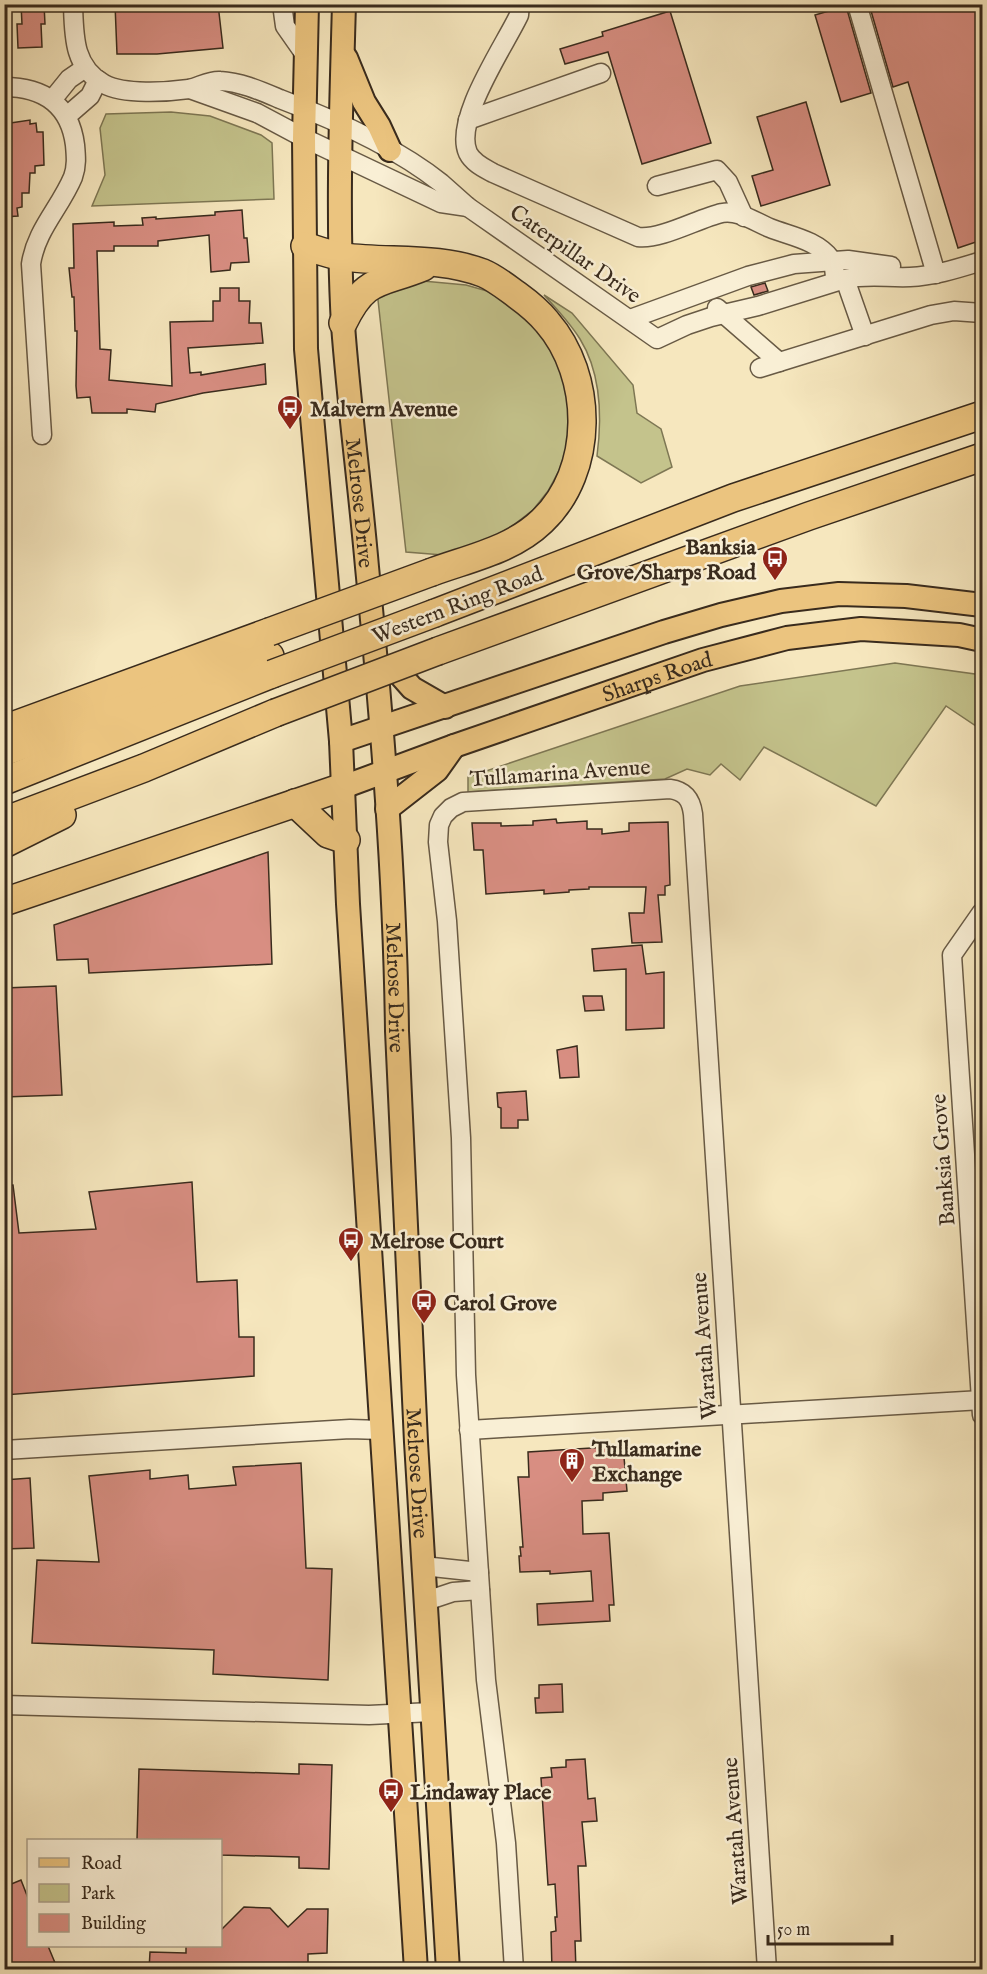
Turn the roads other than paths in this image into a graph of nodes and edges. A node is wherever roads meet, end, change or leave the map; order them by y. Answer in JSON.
{"nodes":[{"id":1,"x":73,"y":4,"type":"edge"},
{"id":2,"x":307,"y":4,"type":"edge"},
{"id":3,"x":344,"y":4,"type":"edge"},
{"id":4,"x":520,"y":4,"type":"edge"},
{"id":5,"x":857,"y":4,"type":"edge"},
{"id":6,"x":282,"y":8,"type":"edge"},
{"id":7,"x":343,"y":51,"type":"junction"},
{"id":8,"x":306,"y":56,"type":"junction"},
{"id":9,"x":601,"y":73,"type":"dead end"},
{"id":10,"x":92,"y":74,"type":"junction"},
{"id":11,"x":4,"y":87,"type":"edge"},
{"id":12,"x":190,"y":88,"type":"junction"},
{"id":13,"x":52,"y":100,"type":"junction"},
{"id":14,"x":304,"y":107,"type":"junction"},
{"id":15,"x":67,"y":116,"type":"junction"},
{"id":16,"x":468,"y":120,"type":"junction"},
{"id":17,"x":342,"y":125,"type":"junction"},
{"id":18,"x":304,"y":138,"type":"junction"},
{"id":19,"x":390,"y":150,"type":"junction"},
{"id":20,"x":341,"y":156,"type":"junction"},
{"id":21,"x":657,"y":186,"type":"dead end"},
{"id":22,"x":468,"y":207,"type":"junction"},
{"id":23,"x":744,"y":217,"type":"junction"},
{"id":24,"x":770,"y":228,"type":"junction"},
{"id":25,"x":304,"y":246,"type":"junction"},
{"id":26,"x":341,"y":257,"type":"junction"},
{"id":27,"x":832,"y":261,"type":"junction"},
{"id":28,"x":982,"y":261,"type":"edge"},
{"id":29,"x":435,"y":262,"type":"junction"},
{"id":30,"x":800,"y":263,"type":"junction"},
{"id":31,"x":935,"y":271,"type":"junction"},
{"id":32,"x":834,"y":282,"type":"junction"},
{"id":33,"x":687,"y":299,"type":"junction"},
{"id":34,"x":982,"y":313,"type":"edge"},
{"id":35,"x":940,"y":314,"type":"junction"},
{"id":36,"x":718,"y":315,"type":"junction"},
{"id":37,"x":630,"y":319,"type":"junction"},
{"id":38,"x":982,"y":322,"type":"edge"},
{"id":39,"x":343,"y":323,"type":"junction"},
{"id":40,"x":864,"y":336,"type":"junction"},
{"id":41,"x":982,"y":414,"type":"edge"},
{"id":42,"x":42,"y":435,"type":"dead end"},
{"id":43,"x":982,"y":457,"type":"edge"},
{"id":44,"x":434,"y":594,"type":"junction"},
{"id":45,"x":863,"y":594,"type":"junction"},
{"id":46,"x":982,"y":605,"type":"edge"},
{"id":47,"x":861,"y":629,"type":"junction"},
{"id":48,"x":982,"y":640,"type":"edge"},
{"id":49,"x":270,"y":654,"type":"junction"},
{"id":50,"x":377,"y":664,"type":"junction"},
{"id":51,"x":445,"y":706,"type":"junction"},
{"id":52,"x":381,"y":728,"type":"junction"},
{"id":53,"x":4,"y":729,"type":"edge"},
{"id":54,"x":341,"y":741,"type":"junction"},
{"id":55,"x":453,"y":746,"type":"junction"},
{"id":56,"x":4,"y":752,"type":"edge"},
{"id":57,"x":144,"y":768,"type":"junction"},
{"id":58,"x":385,"y":771,"type":"junction"},
{"id":59,"x":4,"y":781,"type":"edge"},
{"id":60,"x":343,"y":787,"type":"junction"},
{"id":61,"x":684,"y":794,"type":"joint"},
{"id":62,"x":295,"y":802,"type":"junction"},
{"id":63,"x":387,"y":809,"type":"junction"},
{"id":64,"x":4,"y":821,"type":"edge"},
{"id":65,"x":346,"y":840,"type":"junction"},
{"id":66,"x":4,"y":844,"type":"edge"},
{"id":67,"x":4,"y":902,"type":"edge"},
{"id":68,"x":982,"y":912,"type":"edge"},
{"id":69,"x":408,"y":1272,"type":"junction"},
{"id":70,"x":372,"y":1274,"type":"junction"},
{"id":71,"x":982,"y":1405,"type":"edge"},
{"id":72,"x":732,"y":1414,"type":"junction"},
{"id":73,"x":381,"y":1430,"type":"junction"},
{"id":74,"x":469,"y":1430,"type":"junction"},
{"id":75,"x":4,"y":1450,"type":"edge"},
{"id":76,"x":423,"y":1566,"type":"junction"},
{"id":77,"x":479,"y":1581,"type":"junction"},
{"id":78,"x":426,"y":1601,"type":"junction"},
{"id":79,"x":4,"y":1705,"type":"edge"},
{"id":80,"x":432,"y":1712,"type":"junction"},
{"id":81,"x":398,"y":1713,"type":"junction"},
{"id":82,"x":416,"y":1970,"type":"edge"},
{"id":83,"x":448,"y":1970,"type":"edge"},
{"id":84,"x":514,"y":1970,"type":"edge"},
{"id":85,"x":767,"y":1970,"type":"edge"}],
"edges":[{"from":1,"to":10,"type":"street"},
{"from":2,"to":8,"type":"main road","name":"Melrose Drive"},
{"from":3,"to":7,"type":"main road","name":"Melrose Drive"},
{"from":4,"to":16,"type":"street"},
{"from":5,"to":31,"type":"street"},
{"from":6,"to":8,"type":"street"},
{"from":7,"to":17,"type":"main road","name":"Melrose Drive"},
{"from":7,"to":19,"type":"main road"},
{"from":8,"to":14,"type":"main road","name":"Melrose Drive"},
{"from":9,"to":16,"type":"street"},
{"from":10,"to":12,"type":"street"},
{"from":10,"to":13,"type":"street"},
{"from":10,"to":15,"type":"street"},
{"from":11,"to":13,"type":"street"},
{"from":12,"to":14,"type":"street"},
{"from":12,"to":18,"type":"street"},
{"from":13,"to":15,"type":"street"},
{"from":14,"to":17,"type":"street","name":"Caterpillar Drive"},
{"from":14,"to":18,"type":"main road","name":"Melrose Drive"},
{"from":15,"to":42,"type":"street"},
{"from":16,"to":23,"type":"street"},
{"from":17,"to":19,"type":"street","name":"Caterpillar Drive"},
{"from":17,"to":20,"type":"main road","name":"Melrose Drive"},
{"from":18,"to":20,"type":"street","name":"Caterpillar Drive"},
{"from":18,"to":25,"type":"main road","name":"Melrose Drive"},
{"from":19,"to":22,"type":"street","name":"Caterpillar Drive"},
{"from":20,"to":22,"type":"street","name":"Caterpillar Drive"},
{"from":20,"to":26,"type":"main road","name":"Melrose Drive"},
{"from":21,"to":23,"type":"street"},
{"from":22,"to":37,"type":"street","name":"Caterpillar Drive"},
{"from":23,"to":24,"type":"street"},
{"from":24,"to":27,"type":"street"},
{"from":24,"to":30,"type":"street"},
{"from":25,"to":26,"type":"highway"},
{"from":25,"to":54,"type":"main road","name":"Melrose Drive"},
{"from":26,"to":29,"type":"highway"},
{"from":26,"to":39,"type":"main road","name":"Melrose Drive"},
{"from":27,"to":30,"type":"street"},
{"from":27,"to":31,"type":"street"},
{"from":27,"to":32,"type":"street"},
{"from":28,"to":31,"type":"street"},
{"from":29,"to":39,"type":"highway"},
{"from":29,"to":44,"type":"highway"},
{"from":30,"to":32,"type":"street"},
{"from":30,"to":33,"type":"street"},
{"from":31,"to":32,"type":"street"},
{"from":32,"to":36,"type":"street"},
{"from":32,"to":40,"type":"street"},
{"from":33,"to":36,"type":"street"},
{"from":33,"to":37,"type":"street"},
{"from":34,"to":35,"type":"street"},
{"from":35,"to":38,"type":"street"},
{"from":35,"to":40,"type":"street"},
{"from":36,"to":37,"type":"street","name":"Caterpillar Drive"},
{"from":36,"to":40,"type":"street"},
{"from":39,"to":50,"type":"main road","name":"Melrose Drive"},
{"from":41,"to":44,"type":"highway","name":"Western Ring Road"},
{"from":43,"to":57,"type":"highway","name":"Western Ring Road","bridge":true},
{"from":44,"to":49,"type":"highway","name":"Western Ring Road","bridge":true},
{"from":44,"to":49,"type":"highway","bridge":true},
{"from":45,"to":46,"type":"main road","name":"Sharps Road"},
{"from":45,"to":47,"type":"main road"},
{"from":45,"to":51,"type":"main road","name":"Sharps Road"},
{"from":47,"to":48,"type":"main road","name":"Sharps Road"},
{"from":47,"to":55,"type":"main road","name":"Sharps Road"},
{"from":49,"to":53,"type":"highway"},
{"from":49,"to":56,"type":"highway"},
{"from":49,"to":59,"type":"highway","name":"Western Ring Road"},
{"from":50,"to":51,"type":"main road"},
{"from":50,"to":52,"type":"main road","name":"Melrose Drive"},
{"from":51,"to":52,"type":"main road","name":"Sharps Road"},
{"from":52,"to":54,"type":"main road","name":"Sharps Road"},
{"from":52,"to":58,"type":"main road","name":"Melrose Drive"},
{"from":54,"to":60,"type":"main road","name":"Melrose Drive"},
{"from":55,"to":58,"type":"main road","name":"Sharps Road"},
{"from":55,"to":63,"type":"main road"},
{"from":57,"to":64,"type":"highway","name":"Western Ring Road"},
{"from":57,"to":66,"type":"highway"},
{"from":58,"to":60,"type":"main road","name":"Sharps Road"},
{"from":58,"to":63,"type":"main road","name":"Melrose Drive"},
{"from":60,"to":62,"type":"highway"},
{"from":60,"to":65,"type":"main road","name":"Melrose Drive"},
{"from":61,"to":72,"type":"street","name":"Waratah Avenue"},
{"from":61,"to":74,"type":"street","name":"Tullamarina Avenue"},
{"from":62,"to":65,"type":"highway"},
{"from":62,"to":67,"type":"highway"},
{"from":63,"to":69,"type":"main road","name":"Melrose Drive"},
{"from":65,"to":70,"type":"main road","name":"Melrose Drive"},
{"from":68,"to":71,"type":"street","name":"Banksia Grove"},
{"from":69,"to":70,"type":"main road"},
{"from":69,"to":76,"type":"main road","name":"Melrose Drive"},
{"from":70,"to":73,"type":"main road","name":"Melrose Drive"},
{"from":71,"to":72,"type":"street"},
{"from":72,"to":74,"type":"street"},
{"from":72,"to":85,"type":"street","name":"Waratah Avenue"},
{"from":73,"to":75,"type":"street"},
{"from":73,"to":81,"type":"main road","name":"Melrose Drive"},
{"from":74,"to":77,"type":"street"},
{"from":76,"to":77,"type":"street"},
{"from":76,"to":78,"type":"main road","name":"Melrose Drive"},
{"from":77,"to":78,"type":"street"},
{"from":77,"to":84,"type":"street"},
{"from":78,"to":80,"type":"main road","name":"Melrose Drive"},
{"from":79,"to":81,"type":"street"},
{"from":80,"to":81,"type":"street"},
{"from":80,"to":83,"type":"main road","name":"Melrose Drive"},
{"from":81,"to":82,"type":"main road","name":"Melrose Drive"}]}
